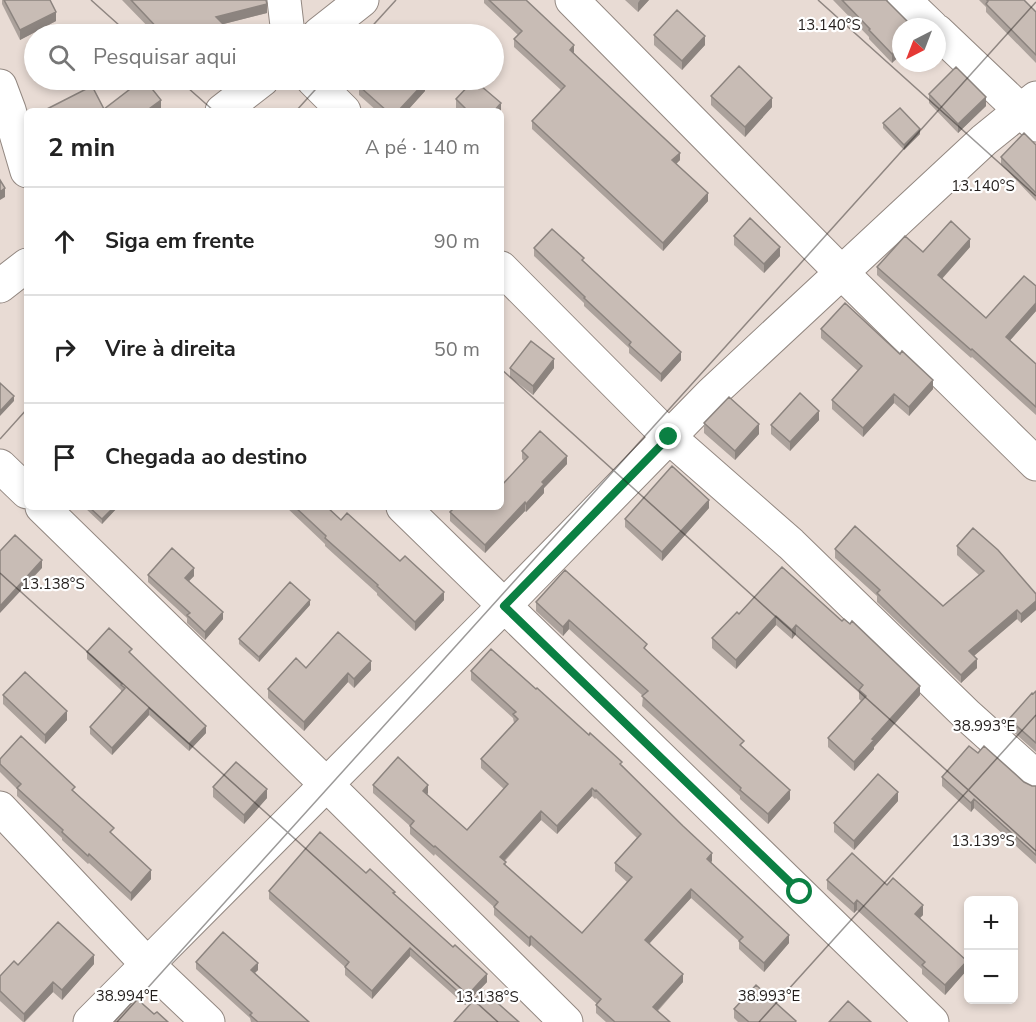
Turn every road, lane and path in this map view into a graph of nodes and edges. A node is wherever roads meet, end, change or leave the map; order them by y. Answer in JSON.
{"nodes":[{"id":1,"x":284,"y":0,"type":"edge"},
{"id":2,"x":362,"y":0,"type":"edge"},
{"id":3,"x":572,"y":0,"type":"edge"},
{"id":4,"x":904,"y":0,"type":"edge"},
{"id":5,"x":923,"y":18,"type":"edge"},
{"id":6,"x":287,"y":24,"type":"edge"},
{"id":7,"x":332,"y":24,"type":"edge"},
{"id":8,"x":946,"y":40,"type":"edge"},
{"id":9,"x":0,"y":86,"type":"edge"},
{"id":10,"x":249,"y":90,"type":"edge"},
{"id":11,"x":323,"y":90,"type":"edge"},
{"id":12,"x":226,"y":108,"type":"edge"},
{"id":13,"x":341,"y":108,"type":"edge"},
{"id":14,"x":1031,"y":112,"type":"edge"},
{"id":15,"x":24,"y":161,"type":"edge"},
{"id":16,"x":24,"y":267,"type":"edge"},
{"id":17,"x":504,"y":271,"type":"edge"},
{"id":18,"x":841,"y":272,"type":"junction"},
{"id":19,"x":0,"y":286,"type":"edge"},
{"id":20,"x":669,"y":437,"type":"junction"},
{"id":21,"x":1036,"y":464,"type":"edge"},
{"id":22,"x":0,"y":466,"type":"edge"},
{"id":23,"x":24,"y":489,"type":"edge"},
{"id":24,"x":45,"y":510,"type":"edge"},
{"id":25,"x":406,"y":510,"type":"edge"},
{"id":26,"x":504,"y":606,"type":"junction"},
{"id":27,"x":1036,"y":777,"type":"edge"},
{"id":28,"x":326,"y":784,"type":"junction"},
{"id":29,"x":0,"y":808,"type":"edge"},
{"id":30,"x":147,"y":964,"type":"junction"},
{"id":31,"x":90,"y":1022,"type":"edge"},
{"id":32,"x":208,"y":1022,"type":"edge"},
{"id":33,"x":566,"y":1022,"type":"edge"},
{"id":34,"x":932,"y":1022,"type":"edge"}],
"edges":[{"from":1,"to":6,"type":"street"},
{"from":2,"to":7,"type":"street"},
{"from":3,"to":18,"type":"street"},
{"from":4,"to":5,"type":"street"},
{"from":8,"to":14,"type":"street"},
{"from":9,"to":15,"type":"street"},
{"from":10,"to":12,"type":"street"},
{"from":11,"to":13,"type":"street"},
{"from":14,"to":18,"type":"street"},
{"from":16,"to":19,"type":"street"},
{"from":17,"to":20,"type":"street"},
{"from":18,"to":20,"type":"street"},
{"from":18,"to":21,"type":"street"},
{"from":20,"to":26,"type":"street"},
{"from":20,"to":27,"type":"street"},
{"from":22,"to":23,"type":"street"},
{"from":24,"to":28,"type":"street"},
{"from":25,"to":26,"type":"street"},
{"from":26,"to":28,"type":"street"},
{"from":26,"to":34,"type":"street"},
{"from":28,"to":30,"type":"street"},
{"from":28,"to":33,"type":"street"},
{"from":29,"to":30,"type":"street"},
{"from":30,"to":31,"type":"street"},
{"from":30,"to":32,"type":"street"}]}
